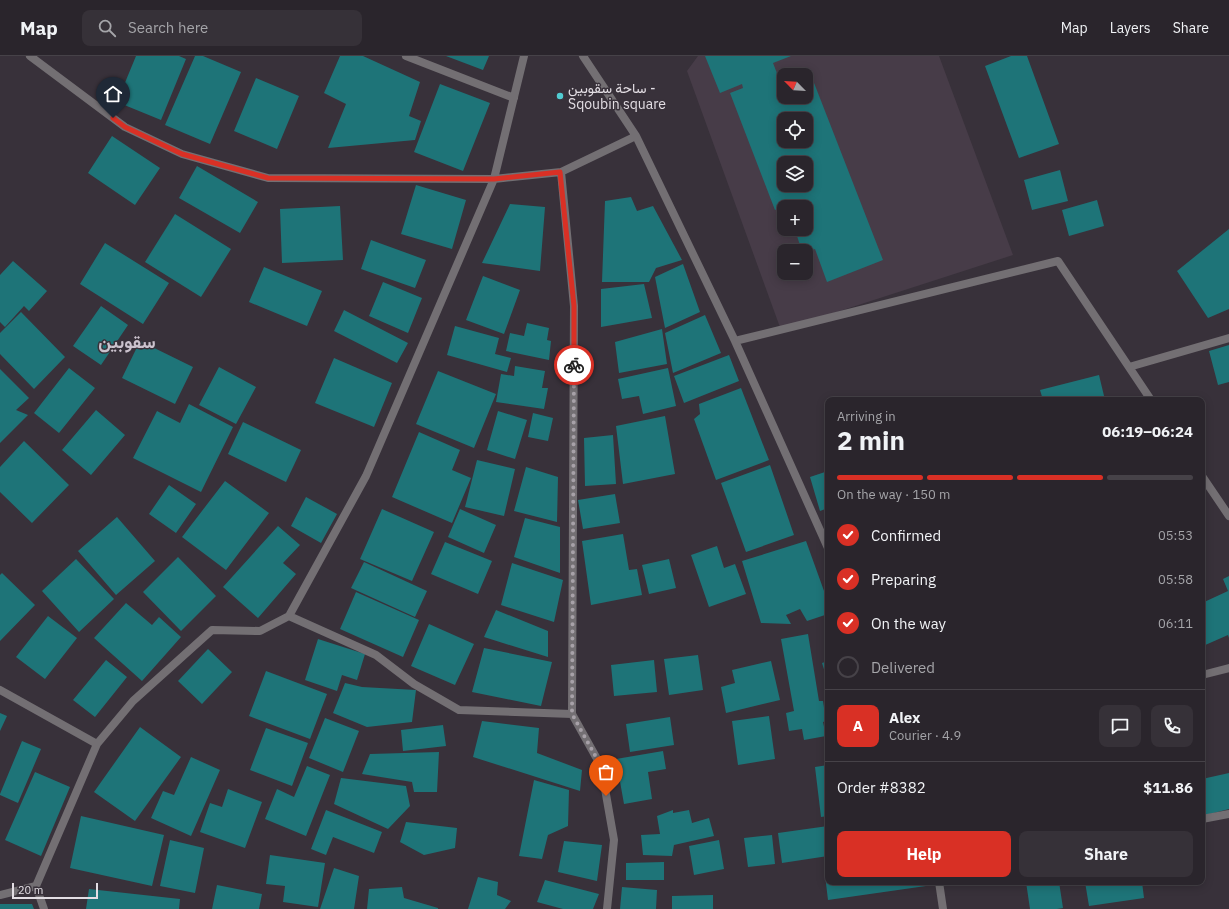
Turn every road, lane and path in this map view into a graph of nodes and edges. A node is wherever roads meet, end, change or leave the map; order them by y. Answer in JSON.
{"nodes":[{"id":1,"x":30,"y":56,"type":"edge"},
{"id":2,"x":406,"y":56,"type":"edge"},
{"id":3,"x":524,"y":56,"type":"edge"},
{"id":4,"x":583,"y":56,"type":"edge"},
{"id":5,"x":514,"y":98,"type":"junction"},
{"id":6,"x":636,"y":136,"type":"junction"},
{"id":7,"x":560,"y":172,"type":"junction"},
{"id":8,"x":494,"y":179,"type":"junction"},
{"id":9,"x":1229,"y":338,"type":"edge"},
{"id":10,"x":735,"y":341,"type":"junction"},
{"id":11,"x":1129,"y":367,"type":"junction"},
{"id":12,"x":1149,"y":397,"type":"edge"},
{"id":13,"x":1205,"y":480,"type":"edge"},
{"id":14,"x":1229,"y":516,"type":"edge"},
{"id":15,"x":825,"y":541,"type":"edge"},
{"id":16,"x":290,"y":616,"type":"junction"},
{"id":17,"x":1229,"y":668,"type":"edge"},
{"id":18,"x":1205,"y":675,"type":"edge"},
{"id":19,"x":0,"y":690,"type":"edge"},
{"id":20,"x":572,"y":714,"type":"junction"},
{"id":21,"x":97,"y":744,"type":"junction"},
{"id":22,"x":1229,"y":814,"type":"edge"},
{"id":23,"x":1205,"y":818,"type":"edge"},
{"id":24,"x":939,"y":885,"type":"edge"},
{"id":25,"x":36,"y":886,"type":"junction"},
{"id":26,"x":0,"y":896,"type":"edge"},
{"id":27,"x":44,"y":909,"type":"edge"},
{"id":28,"x":607,"y":909,"type":"edge"},
{"id":29,"x":943,"y":909,"type":"edge"}],
"edges":[{"from":1,"to":8,"type":"street"},
{"from":2,"to":5,"type":"street"},
{"from":3,"to":5,"type":"street"},
{"from":4,"to":6,"type":"street"},
{"from":5,"to":8,"type":"street"},
{"from":6,"to":7,"type":"street"},
{"from":6,"to":10,"type":"street"},
{"from":7,"to":8,"type":"street"},
{"from":7,"to":20,"type":"street"},
{"from":8,"to":16,"type":"street"},
{"from":9,"to":11,"type":"street"},
{"from":10,"to":11,"type":"street"},
{"from":10,"to":15,"type":"street"},
{"from":11,"to":12,"type":"street"},
{"from":13,"to":14,"type":"street"},
{"from":16,"to":20,"type":"street"},
{"from":16,"to":21,"type":"street"},
{"from":17,"to":18,"type":"street"},
{"from":19,"to":21,"type":"street"},
{"from":20,"to":28,"type":"street"},
{"from":21,"to":25,"type":"street"},
{"from":22,"to":23,"type":"street"},
{"from":24,"to":29,"type":"street"},
{"from":25,"to":26,"type":"street"},
{"from":25,"to":27,"type":"street"}]}
